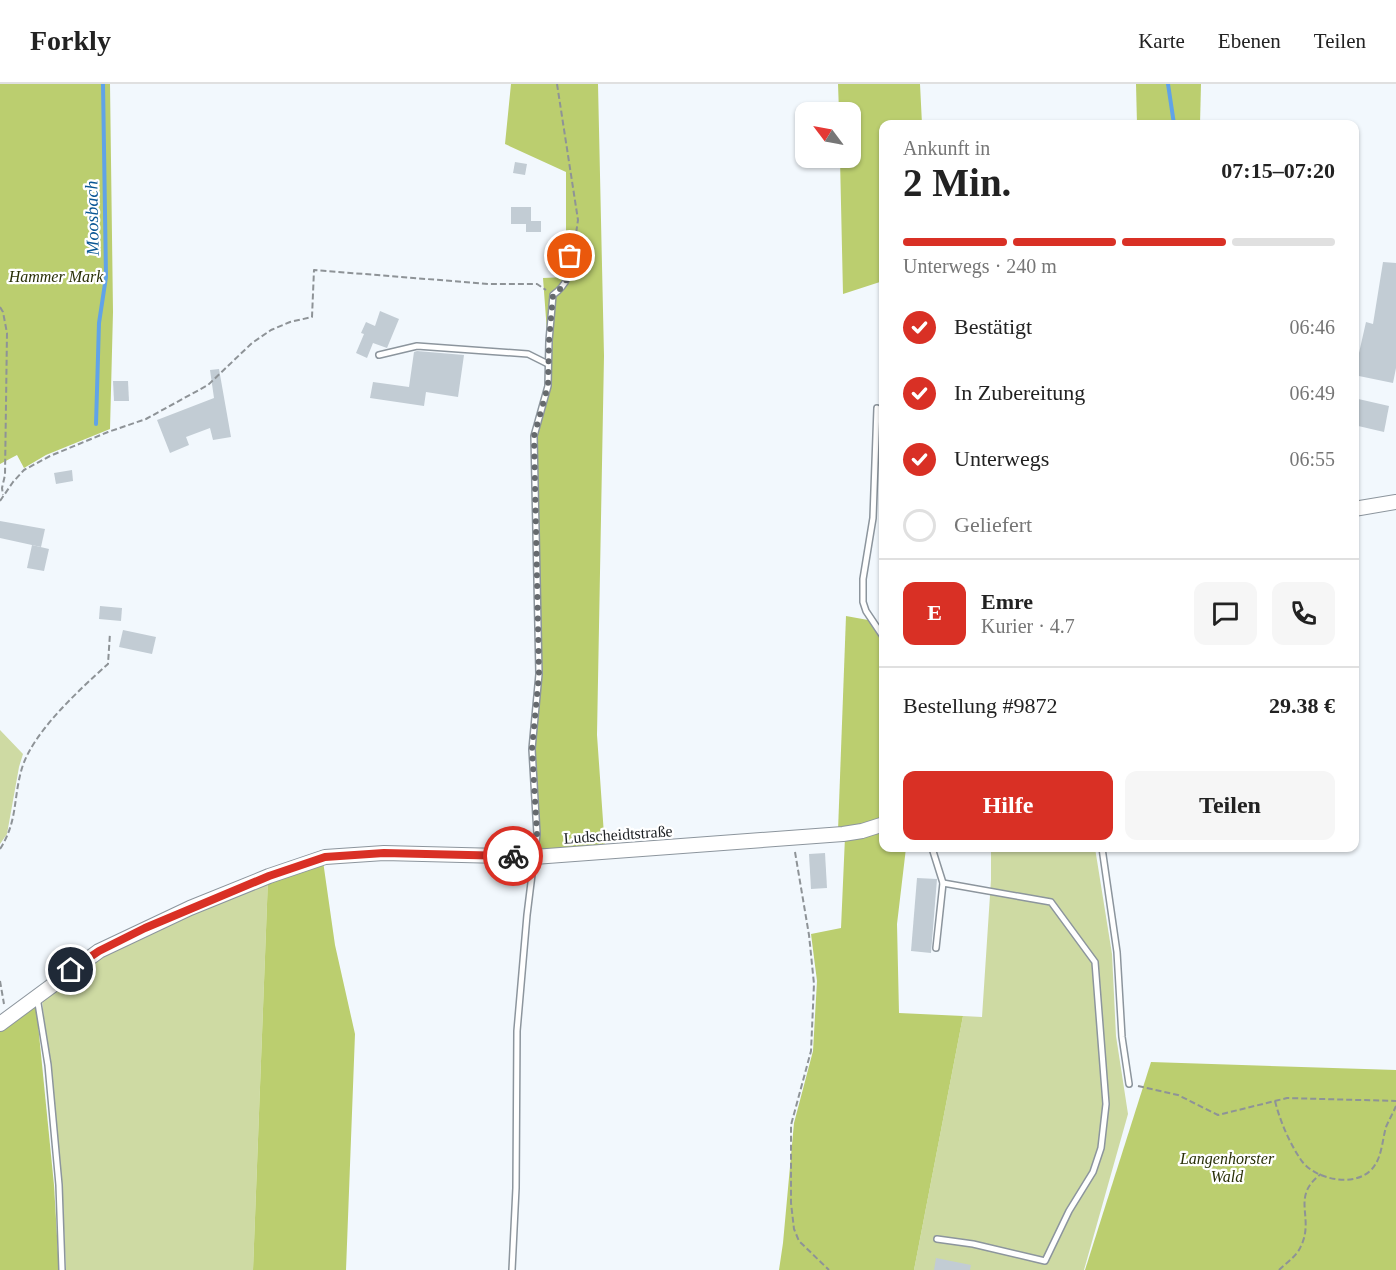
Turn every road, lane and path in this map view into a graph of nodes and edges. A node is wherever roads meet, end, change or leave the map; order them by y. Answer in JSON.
{"nodes":[{"id":1,"x":557,"y":84,"type":"edge"},
{"id":2,"x":570,"y":256,"type":"joint"},
{"id":3,"x":553,"y":295,"type":"junction"},
{"id":4,"x":0,"y":307,"type":"edge"},
{"id":5,"x":379,"y":355,"type":"dead end"},
{"id":6,"x":548,"y":364,"type":"junction"},
{"id":7,"x":877,"y":408,"type":"dead end"},
{"id":8,"x":3,"y":495,"type":"junction"},
{"id":9,"x":1395,"y":498,"type":"edge"},
{"id":10,"x":0,"y":501,"type":"edge"},
{"id":11,"x":1359,"y":508,"type":"edge"},
{"id":12,"x":879,"y":630,"type":"edge"},
{"id":13,"x":110,"y":633,"type":"dead end"},
{"id":14,"x":879,"y":826,"type":"edge"},
{"id":15,"x":793,"y":837,"type":"junction"},
{"id":16,"x":0,"y":849,"type":"edge"},
{"id":17,"x":933,"y":852,"type":"edge"},
{"id":18,"x":1103,"y":852,"type":"edge"},
{"id":19,"x":534,"y":856,"type":"junction"},
{"id":20,"x":943,"y":883,"type":"junction"},
{"id":21,"x":936,"y":948,"type":"dead end"},
{"id":22,"x":0,"y":981,"type":"edge"},
{"id":23,"x":37,"y":997,"type":"junction"},
{"id":24,"x":4,"y":1021,"type":"edge"},
{"id":25,"x":1129,"y":1084,"type":"joint"},
{"id":26,"x":1275,"y":1101,"type":"junction"},
{"id":27,"x":1396,"y":1101,"type":"edge"},
{"id":28,"x":1396,"y":1106,"type":"edge"},
{"id":29,"x":1321,"y":1174,"type":"junction"},
{"id":30,"x":937,"y":1239,"type":"dead end"},
{"id":31,"x":62,"y":1270,"type":"edge"},
{"id":32,"x":512,"y":1270,"type":"edge"},
{"id":33,"x":829,"y":1270,"type":"edge"},
{"id":34,"x":1279,"y":1270,"type":"edge"}],
"edges":[{"from":1,"to":2,"type":"path"},
{"from":2,"to":3,"type":"lane"},
{"from":3,"to":6,"type":"lane"},
{"from":3,"to":8,"type":"path"},
{"from":4,"to":8,"type":"path"},
{"from":5,"to":6,"type":"lane"},
{"from":6,"to":19,"type":"lane"},
{"from":7,"to":12,"type":"lane"},
{"from":8,"to":10,"type":"path"},
{"from":9,"to":11,"type":"street"},
{"from":13,"to":16,"type":"path"},
{"from":14,"to":15,"type":"street","name":"Ludscheidtstraße"},
{"from":15,"to":19,"type":"street","name":"Ludscheidtstraße"},
{"from":15,"to":33,"type":"path"},
{"from":17,"to":20,"type":"lane"},
{"from":18,"to":25,"type":"lane"},
{"from":19,"to":23,"type":"street","name":"Ludscheidtstraße"},
{"from":19,"to":32,"type":"lane"},
{"from":20,"to":21,"type":"lane"},
{"from":20,"to":30,"type":"lane"},
{"from":22,"to":24,"type":"path"},
{"from":23,"to":24,"type":"street","name":"Ludscheidtstraße"},
{"from":23,"to":31,"type":"lane"},
{"from":25,"to":26,"type":"path"},
{"from":26,"to":27,"type":"path"},
{"from":26,"to":29,"type":"path"},
{"from":28,"to":29,"type":"path"},
{"from":29,"to":34,"type":"path"}]}
